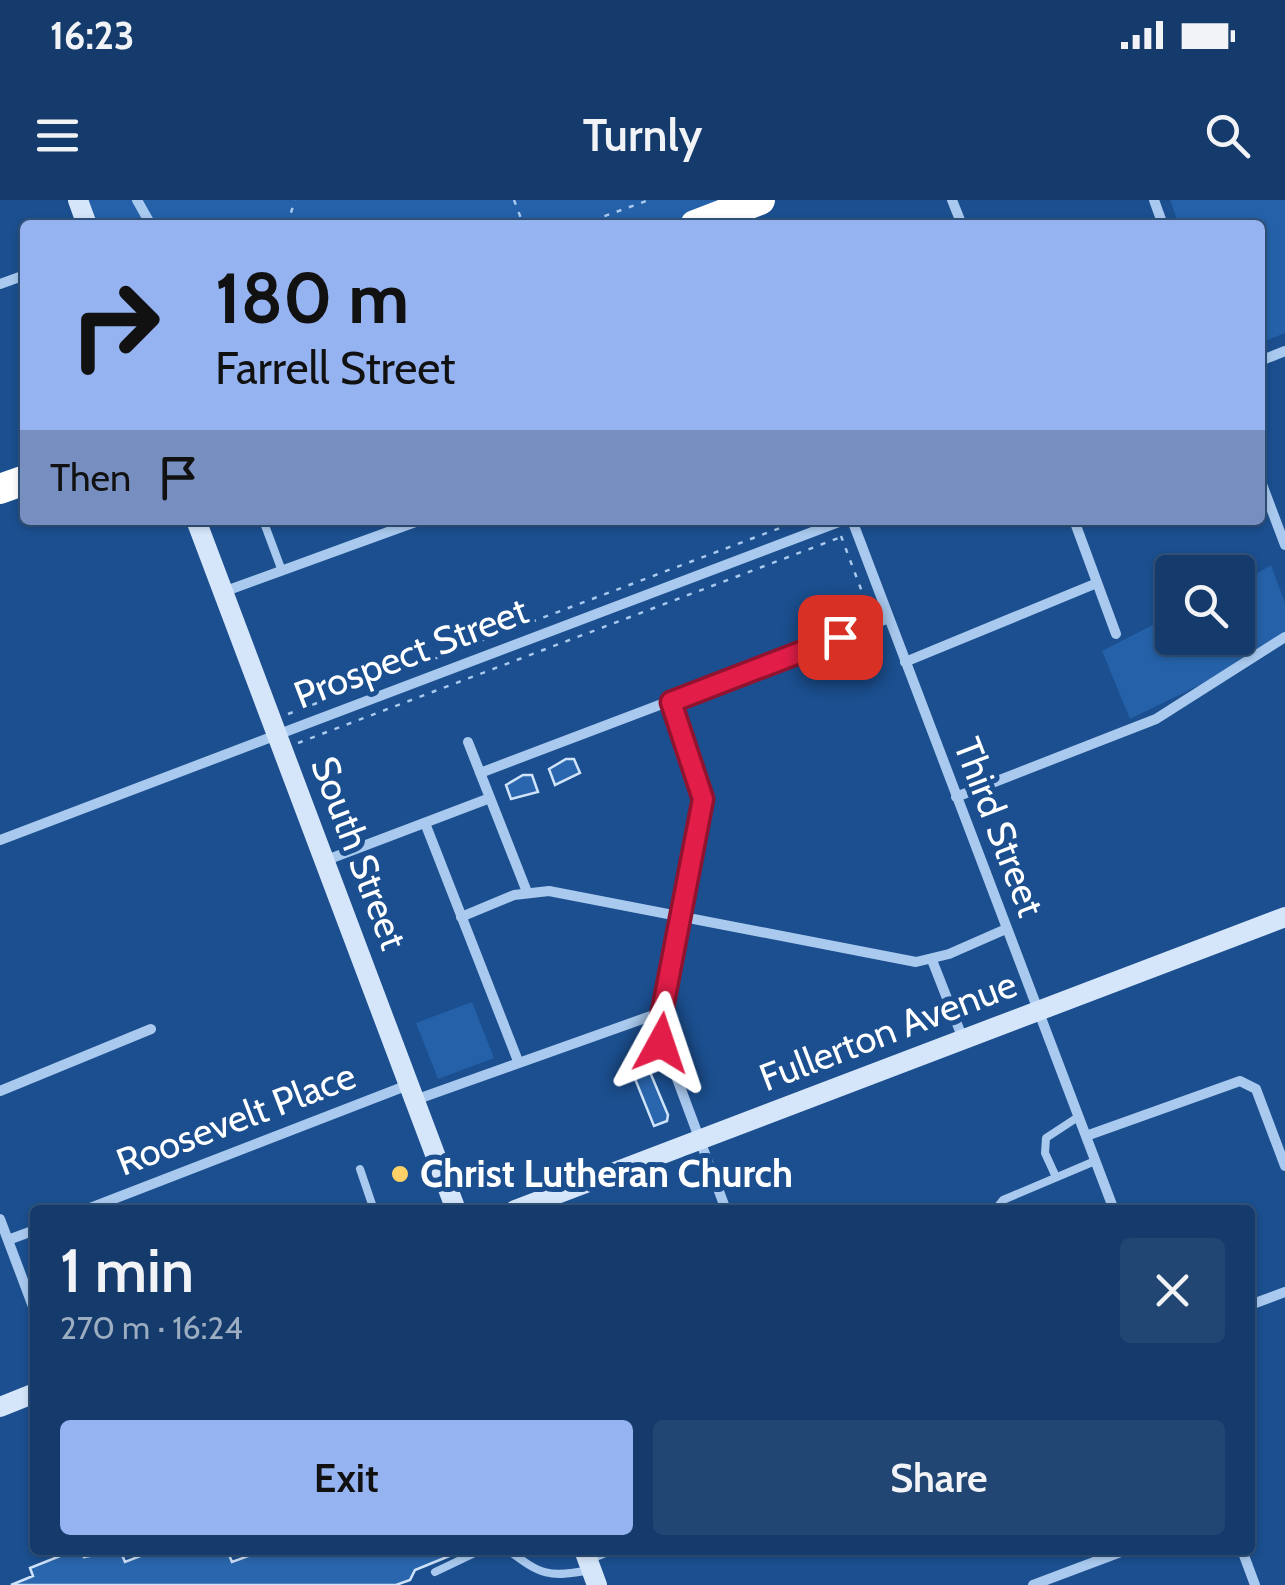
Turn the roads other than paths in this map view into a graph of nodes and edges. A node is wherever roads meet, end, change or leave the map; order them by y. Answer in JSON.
{"nodes":[{"id":1,"x":741,"y":209,"type":"edge"},
{"id":2,"x":709,"y":220,"type":"edge"},
{"id":3,"x":1265,"y":492,"type":"edge"},
{"id":4,"x":198,"y":525,"type":"edge"},
{"id":5,"x":265,"y":525,"type":"edge"},
{"id":6,"x":408,"y":525,"type":"edge"},
{"id":7,"x":830,"y":525,"type":"edge"},
{"id":8,"x":854,"y":525,"type":"edge"},
{"id":9,"x":1076,"y":525,"type":"edge"},
{"id":10,"x":1285,"y":545,"type":"edge"},
{"id":11,"x":282,"y":571,"type":"junction"},
{"id":12,"x":1098,"y":584,"type":"junction"},
{"id":13,"x":224,"y":592,"type":"junction"},
{"id":14,"x":889,"y":618,"type":"junction"},
{"id":15,"x":1116,"y":634,"type":"dead end"},
{"id":16,"x":1285,"y":637,"type":"edge"},
{"id":17,"x":905,"y":662,"type":"junction"},
{"id":18,"x":671,"y":702,"type":"junction"},
{"id":19,"x":287,"y":740,"type":"junction"},
{"id":20,"x":468,"y":742,"type":"dead end"},
{"id":21,"x":480,"y":773,"type":"junction"},
{"id":22,"x":956,"y":797,"type":"junction"},
{"id":23,"x":490,"y":798,"type":"junction"},
{"id":24,"x":425,"y":823,"type":"junction"},
{"id":25,"x":0,"y":840,"type":"edge"},
{"id":26,"x":324,"y":861,"type":"junction"},
{"id":27,"x":527,"y":892,"type":"junction"},
{"id":28,"x":461,"y":917,"type":"junction"},
{"id":29,"x":681,"y":917,"type":"junction"},
{"id":30,"x":1285,"y":917,"type":"edge"},
{"id":31,"x":1006,"y":929,"type":"junction"},
{"id":32,"x":932,"y":960,"type":"junction"},
{"id":33,"x":1038,"y":1011,"type":"junction"},
{"id":34,"x":662,"y":1012,"type":"junction"},
{"id":35,"x":151,"y":1030,"type":"dead end"},
{"id":36,"x":964,"y":1040,"type":"junction"},
{"id":37,"x":518,"y":1062,"type":"junction"},
{"id":38,"x":0,"y":1090,"type":"edge"},
{"id":39,"x":412,"y":1092,"type":"junction"},
{"id":40,"x":1078,"y":1116,"type":"junction"},
{"id":41,"x":1086,"y":1136,"type":"junction"},
{"id":42,"x":700,"y":1140,"type":"junction"},
{"id":43,"x":1095,"y":1161,"type":"junction"},
{"id":44,"x":1285,"y":1166,"type":"edge"},
{"id":45,"x":360,"y":1169,"type":"dead end"},
{"id":46,"x":1056,"y":1177,"type":"junction"},
{"id":47,"x":99,"y":1205,"type":"edge"},
{"id":48,"x":372,"y":1205,"type":"edge"},
{"id":49,"x":454,"y":1205,"type":"edge"},
{"id":50,"x":528,"y":1205,"type":"edge"},
{"id":51,"x":724,"y":1205,"type":"edge"},
{"id":52,"x":999,"y":1205,"type":"edge"},
{"id":53,"x":1112,"y":1205,"type":"edge"},
{"id":54,"x":0,"y":1218,"type":"edge"},
{"id":55,"x":30,"y":1232,"type":"edge"},
{"id":56,"x":8,"y":1240,"type":"junction"},
{"id":57,"x":1285,"y":1292,"type":"edge"},
{"id":58,"x":30,"y":1299,"type":"edge"},
{"id":59,"x":1255,"y":1303,"type":"edge"},
{"id":60,"x":30,"y":1395,"type":"edge"},
{"id":61,"x":0,"y":1406,"type":"edge"},
{"id":62,"x":471,"y":1555,"type":"edge"},
{"id":63,"x":515,"y":1555,"type":"edge"},
{"id":64,"x":1113,"y":1555,"type":"edge"},
{"id":65,"x":1244,"y":1555,"type":"edge"},
{"id":66,"x":590,"y":1566,"type":"edge"},
{"id":67,"x":435,"y":1572,"type":"dead end"},
{"id":68,"x":1033,"y":1585,"type":"edge"},
{"id":69,"x":1255,"y":1585,"type":"edge"}],
"edges":[{"from":1,"to":2,"type":"highway"},
{"from":3,"to":10,"type":"street"},
{"from":4,"to":13,"type":"street","name":"South Street"},
{"from":5,"to":11,"type":"lane"},
{"from":6,"to":11,"type":"street"},
{"from":7,"to":19,"type":"street","name":"Prospect Street"},
{"from":8,"to":14,"type":"street","name":"Third Street"},
{"from":9,"to":12,"type":"street"},
{"from":11,"to":13,"type":"street"},
{"from":12,"to":15,"type":"street"},
{"from":12,"to":17,"type":"street"},
{"from":13,"to":19,"type":"street","name":"South Street"},
{"from":14,"to":17,"type":"street","name":"Third Street"},
{"from":14,"to":18,"type":"street"},
{"from":16,"to":22,"type":"street"},
{"from":17,"to":22,"type":"street","name":"Third Street"},
{"from":18,"to":21,"type":"street"},
{"from":18,"to":29,"type":"street"},
{"from":19,"to":25,"type":"street","name":"Prospect Street"},
{"from":19,"to":26,"type":"street","name":"South Street"},
{"from":20,"to":21,"type":"street"},
{"from":21,"to":23,"type":"street"},
{"from":22,"to":31,"type":"street","name":"Third Street"},
{"from":23,"to":24,"type":"street"},
{"from":23,"to":27,"type":"street"},
{"from":24,"to":26,"type":"street"},
{"from":24,"to":28,"type":"street"},
{"from":26,"to":39,"type":"street","name":"South Street"},
{"from":27,"to":28,"type":"street"},
{"from":27,"to":29,"type":"street"},
{"from":28,"to":37,"type":"street"},
{"from":29,"to":32,"type":"street"},
{"from":29,"to":34,"type":"street"},
{"from":30,"to":33,"type":"street","name":"Fullerton Avenue"},
{"from":31,"to":32,"type":"street"},
{"from":31,"to":33,"type":"street","name":"Third Street"},
{"from":32,"to":36,"type":"street"},
{"from":33,"to":36,"type":"street","name":"Fullerton Avenue"},
{"from":33,"to":40,"type":"street","name":"Third Street"},
{"from":34,"to":37,"type":"street","name":"Roosevelt Place"},
{"from":34,"to":42,"type":"street"},
{"from":35,"to":38,"type":"street"},
{"from":36,"to":42,"type":"street","name":"Fullerton Avenue"},
{"from":37,"to":39,"type":"street","name":"Roosevelt Place"},
{"from":39,"to":47,"type":"street","name":"Roosevelt Place"},
{"from":39,"to":49,"type":"street","name":"South Street"},
{"from":40,"to":41,"type":"street","name":"Third Street"},
{"from":40,"to":46,"type":"lane"},
{"from":41,"to":43,"type":"street","name":"Third Street"},
{"from":41,"to":44,"type":"street"},
{"from":42,"to":50,"type":"street","name":"Fullerton Avenue"},
{"from":42,"to":51,"type":"street"},
{"from":43,"to":46,"type":"lane"},
{"from":43,"to":53,"type":"street","name":"Third Street"},
{"from":45,"to":48,"type":"lane"},
{"from":46,"to":52,"type":"lane"},
{"from":54,"to":56,"type":"street"},
{"from":55,"to":56,"type":"street"},
{"from":56,"to":58,"type":"street"},
{"from":57,"to":59,"type":"street"},
{"from":60,"to":61,"type":"street"},
{"from":62,"to":67,"type":"lane"},
{"from":63,"to":66,"type":"lane"},
{"from":64,"to":68,"type":"street"},
{"from":65,"to":69,"type":"street"}]}
